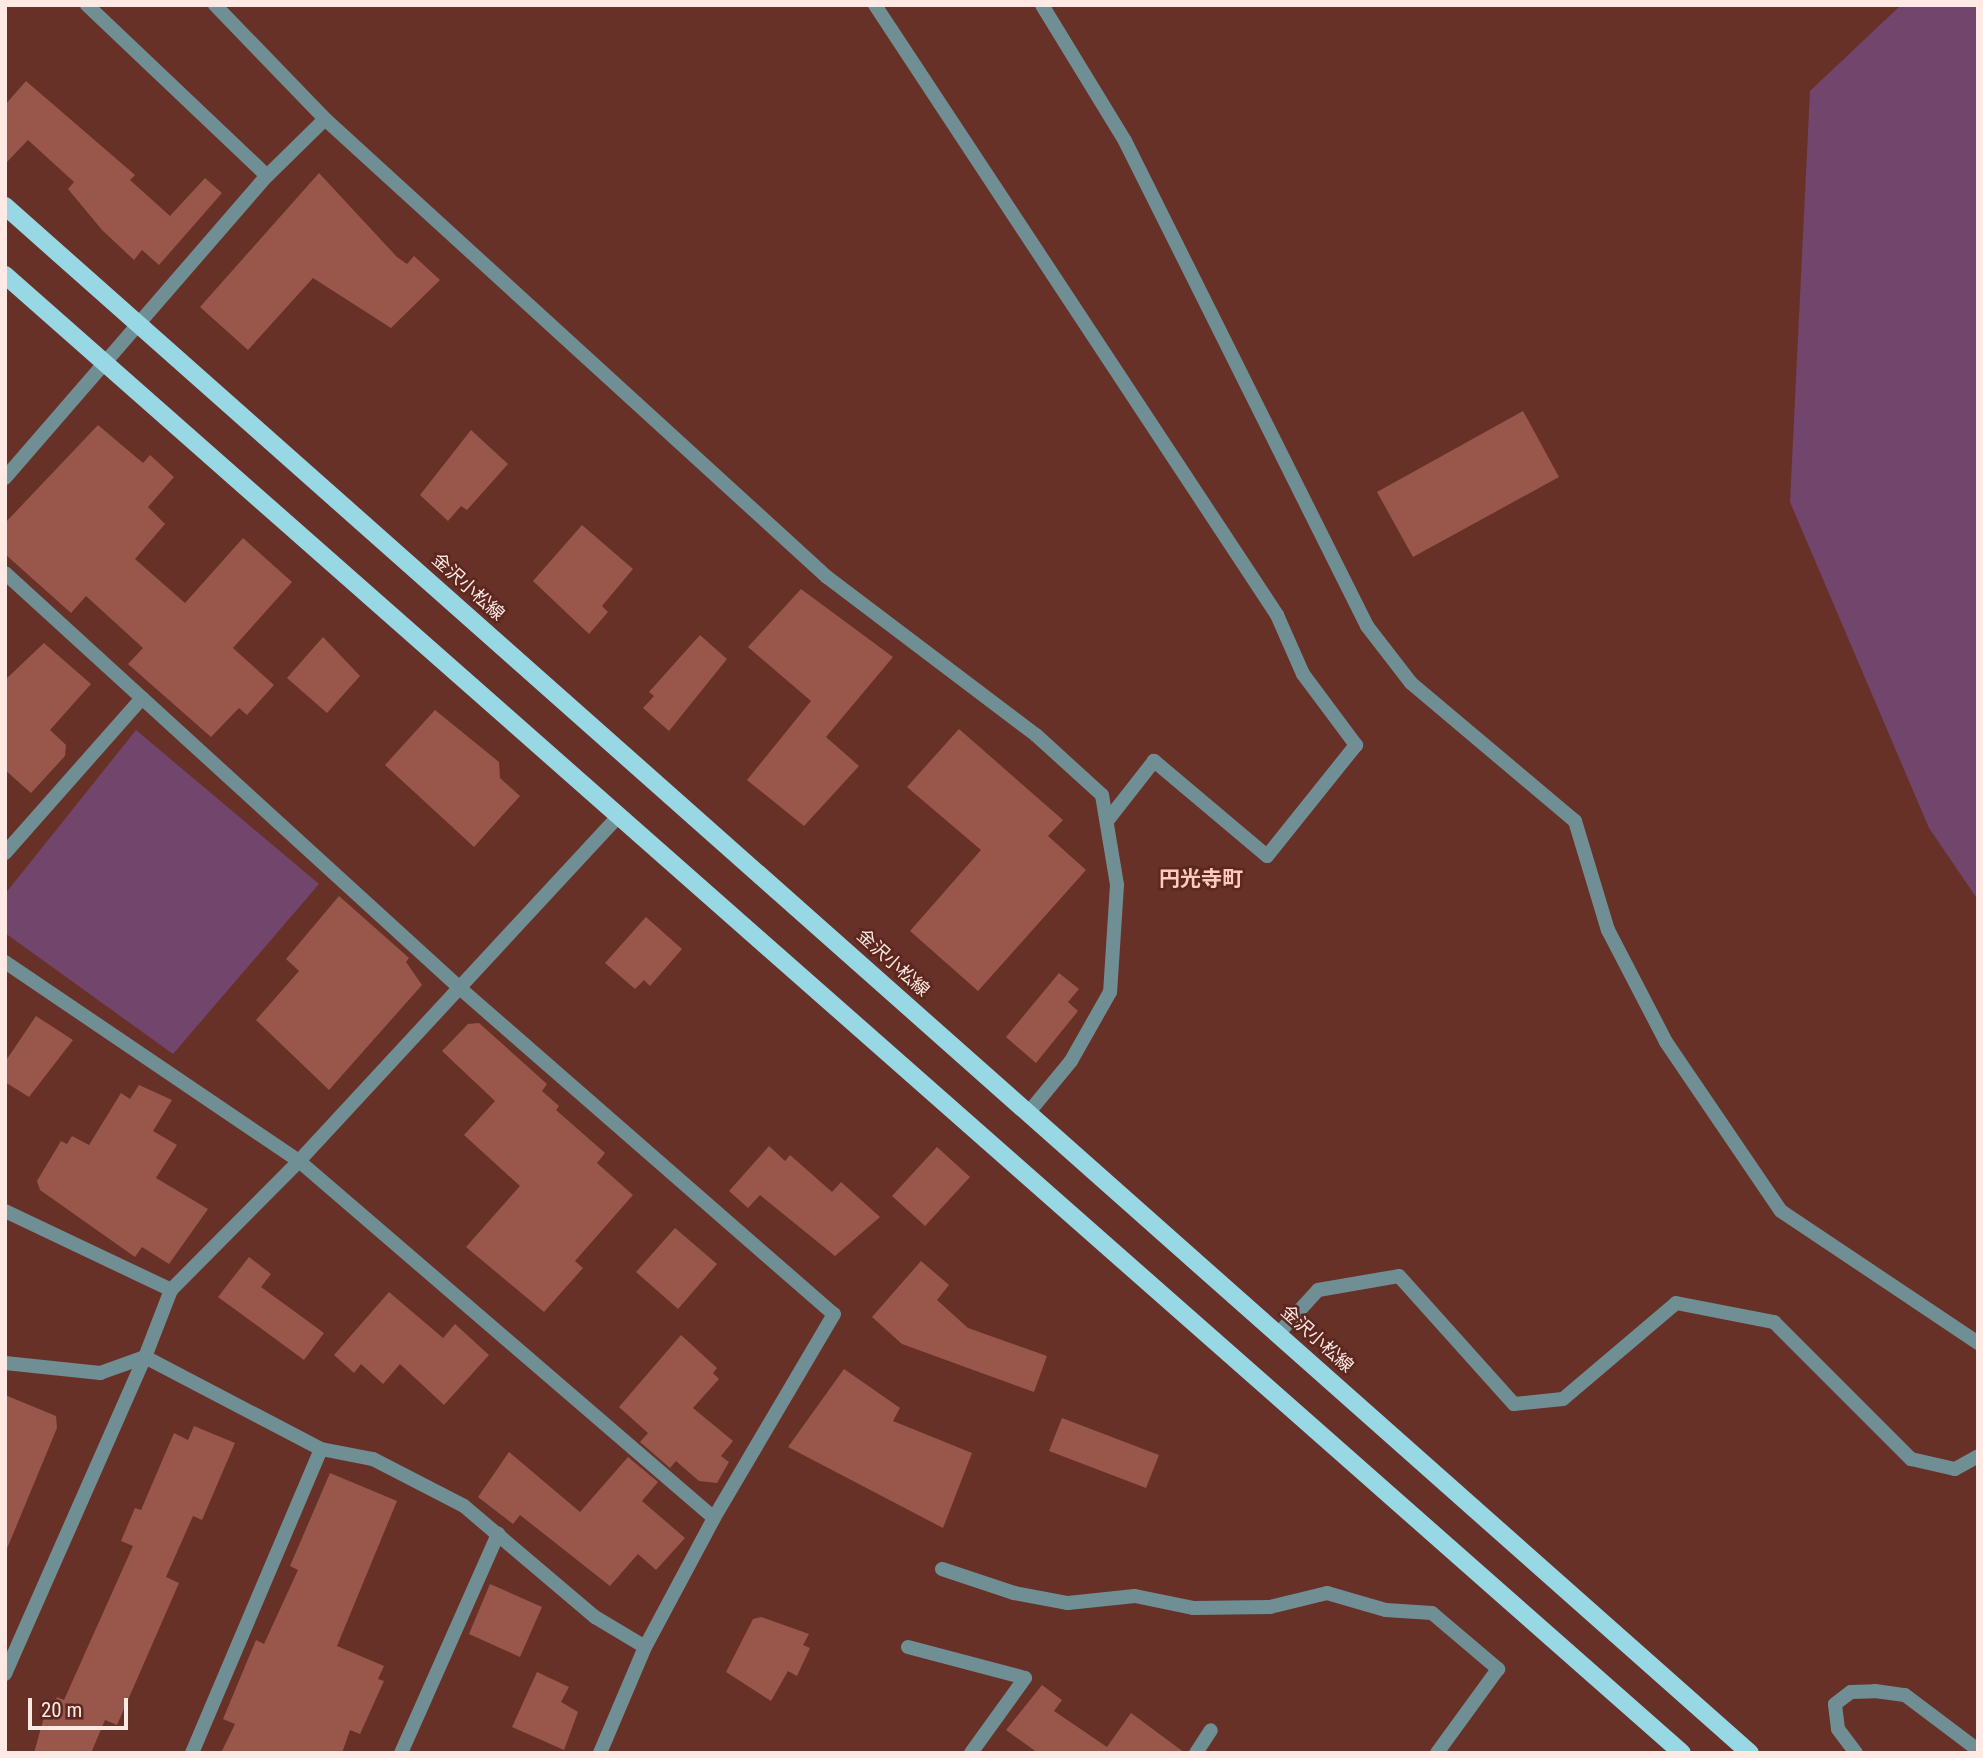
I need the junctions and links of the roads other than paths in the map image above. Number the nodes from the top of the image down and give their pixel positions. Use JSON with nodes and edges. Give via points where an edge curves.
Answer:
{"nodes":[{"id":1,"x":87,"y":5,"type":"edge"},
{"id":2,"x":215,"y":5,"type":"edge"},
{"id":3,"x":875,"y":5,"type":"edge"},
{"id":4,"x":1042,"y":5,"type":"edge"},
{"id":5,"x":325,"y":120,"type":"junction"},
{"id":6,"x":267,"y":176,"type":"junction"},
{"id":7,"x":5,"y":206,"type":"edge"},
{"id":8,"x":5,"y":275,"type":"edge"},
{"id":9,"x":140,"y":324,"type":"junction"},
{"id":10,"x":103,"y":363,"type":"junction"},
{"id":11,"x":5,"y":478,"type":"edge"},
{"id":12,"x":5,"y":573,"type":"edge"},
{"id":13,"x":142,"y":698,"type":"junction"},
{"id":14,"x":619,"y":816,"type":"junction"},
{"id":15,"x":1107,"y":821,"type":"junction"},
{"id":16,"x":5,"y":853,"type":"edge"},
{"id":17,"x":5,"y":962,"type":"edge"},
{"id":18,"x":462,"y":990,"type":"junction"},
{"id":19,"x":1030,"y":1112,"type":"junction"},
{"id":20,"x":299,"y":1161,"type":"junction"},
{"id":21,"x":5,"y":1212,"type":"edge"},
{"id":22,"x":171,"y":1290,"type":"junction"},
{"id":23,"x":1279,"y":1334,"type":"junction"},
{"id":24,"x":1978,"y":1343,"type":"edge"},
{"id":25,"x":145,"y":1357,"type":"junction"},
{"id":26,"x":5,"y":1363,"type":"edge"},
{"id":27,"x":321,"y":1450,"type":"junction"},
{"id":28,"x":1978,"y":1456,"type":"edge"},
{"id":29,"x":713,"y":1518,"type":"junction"},
{"id":30,"x":498,"y":1534,"type":"junction"},
{"id":31,"x":943,"y":1569,"type":"dead end"},
{"id":32,"x":646,"y":1647,"type":"junction"},
{"id":33,"x":908,"y":1647,"type":"dead end"},
{"id":34,"x":5,"y":1674,"type":"edge"},
{"id":35,"x":1211,"y":1730,"type":"dead end"},
{"id":36,"x":1978,"y":1750,"type":"edge"},
{"id":37,"x":192,"y":1753,"type":"edge"},
{"id":38,"x":401,"y":1753,"type":"edge"},
{"id":39,"x":600,"y":1753,"type":"edge"},
{"id":40,"x":971,"y":1753,"type":"edge"},
{"id":41,"x":1196,"y":1753,"type":"edge"},
{"id":42,"x":1437,"y":1753,"type":"edge"},
{"id":43,"x":1682,"y":1753,"type":"edge"},
{"id":44,"x":1750,"y":1753,"type":"edge"},
{"id":45,"x":1856,"y":1753,"type":"edge"}],
"edges":[{"from":1,"to":6,"type":"street"},
{"from":2,"to":5,"type":"street"},
{"from":3,"to":15,"type":"street","via":[[1277,615],[1303,674],[1356,745],[1267,856],[1154,761]]},
{"from":4,"to":24,"type":"street","via":[[1125,141],[1367,626],[1411,683],[1575,821],[1608,930],[1666,1042],[1781,1211]]},
{"from":5,"to":6,"type":"street"},
{"from":5,"to":15,"type":"street","via":[[827,577],[1046,744],[1102,795]]},
{"from":6,"to":9,"type":"street"},
{"from":7,"to":9,"type":"main road","name":"金沢小松線"},
{"from":8,"to":10,"type":"main road"},
{"from":9,"to":10,"type":"street"},
{"from":9,"to":19,"type":"main road","name":"金沢小松線"},
{"from":10,"to":11,"type":"street"},
{"from":10,"to":14,"type":"main road"},
{"from":12,"to":13,"type":"street"},
{"from":13,"to":16,"type":"street"},
{"from":13,"to":18,"type":"street"},
{"from":14,"to":18,"type":"street"},
{"from":14,"to":43,"type":"main road"},
{"from":15,"to":19,"type":"street","via":[[1117,886],[1110,992],[1071,1061]]},
{"from":17,"to":20,"type":"street"},
{"from":18,"to":20,"type":"street"},
{"from":18,"to":29,"type":"street","via":[[834,1314]]},
{"from":19,"to":23,"type":"main road","name":"金沢小松線"},
{"from":20,"to":22,"type":"street"},
{"from":20,"to":29,"type":"street"},
{"from":21,"to":22,"type":"street"},
{"from":22,"to":25,"type":"street"},
{"from":23,"to":28,"type":"street","via":[[1318,1290],[1399,1276],[1514,1404],[1563,1399],[1676,1303],[1774,1322],[1911,1459],[1955,1469]]},
{"from":23,"to":44,"type":"main road","name":"金沢小松線"},
{"from":25,"to":26,"type":"street","via":[[100,1373]]},
{"from":25,"to":27,"type":"street"},
{"from":25,"to":34,"type":"street"},
{"from":27,"to":30,"type":"street","via":[[373,1459],[464,1506]]},
{"from":27,"to":37,"type":"street"},
{"from":29,"to":32,"type":"street"},
{"from":30,"to":32,"type":"street","via":[[595,1617]]},
{"from":30,"to":38,"type":"street"},
{"from":31,"to":42,"type":"street","via":[[1014,1593],[1068,1602],[1135,1596],[1193,1608],[1270,1607],[1327,1593],[1386,1610],[1432,1614],[1498,1668]]},
{"from":32,"to":39,"type":"street"},
{"from":33,"to":40,"type":"street","via":[[1025,1678]]},
{"from":35,"to":41,"type":"street"},
{"from":36,"to":45,"type":"street","via":[[1905,1695],[1875,1691],[1851,1692],[1835,1704],[1838,1730]]}]}
